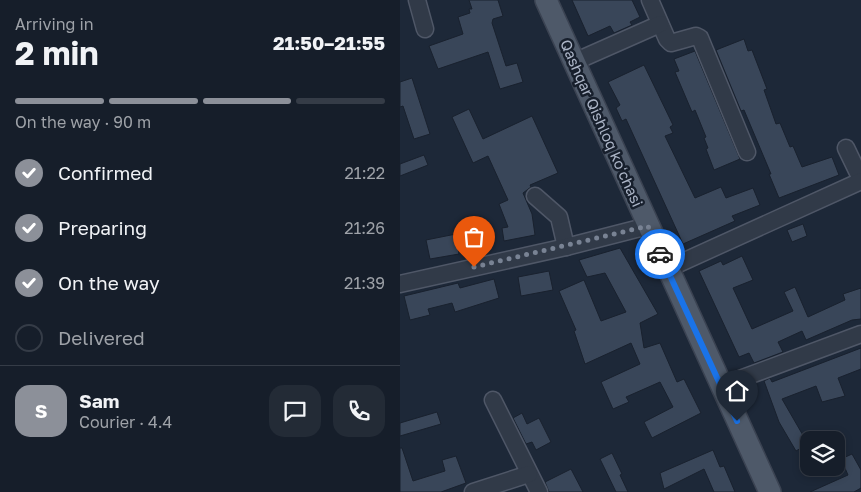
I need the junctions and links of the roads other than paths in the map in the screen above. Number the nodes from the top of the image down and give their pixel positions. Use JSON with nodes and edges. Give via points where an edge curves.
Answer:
{"nodes":[{"id":1,"x":417,"y":0,"type":"edge"},
{"id":2,"x":546,"y":0,"type":"edge"},
{"id":3,"x":650,"y":0,"type":"edge"},
{"id":4,"x":660,"y":24,"type":"junction"},
{"id":5,"x":425,"y":28,"type":"dead end"},
{"id":6,"x":574,"y":62,"type":"junction"},
{"id":7,"x":846,"y":148,"type":"dead end"},
{"id":8,"x":747,"y":152,"type":"dead end"},
{"id":9,"x":861,"y":180,"type":"edge"},
{"id":10,"x":534,"y":196,"type":"dead end"},
{"id":11,"x":648,"y":226,"type":"junction"},
{"id":12,"x":566,"y":247,"type":"junction"},
{"id":13,"x":667,"y":269,"type":"junction"},
{"id":14,"x":400,"y":284,"type":"edge"},
{"id":15,"x":861,"y":334,"type":"edge"},
{"id":16,"x":721,"y":386,"type":"junction"},
{"id":17,"x":492,"y":400,"type":"dead end"},
{"id":18,"x":529,"y":474,"type":"junction"},
{"id":19,"x":473,"y":492,"type":"edge"},
{"id":20,"x":539,"y":492,"type":"edge"},
{"id":21,"x":770,"y":492,"type":"edge"}],
"edges":[{"from":1,"to":5,"type":"street"},
{"from":2,"to":6,"type":"main road","name":"Qashqar Qishloq koʻchasi"},
{"from":3,"to":4,"type":"street"},
{"from":4,"to":6,"type":"street"},
{"from":4,"to":8,"type":"street","via":[[671,43],[696,36],[700,38]]},
{"from":6,"to":11,"type":"main road","name":"Qashqar Qishloq koʻchasi"},
{"from":7,"to":9,"type":"street"},
{"from":9,"to":13,"type":"street"},
{"from":10,"to":12,"type":"street","via":[[559,217]]},
{"from":11,"to":12,"type":"street"},
{"from":11,"to":13,"type":"main road","name":"Qashqar Qishloq koʻchasi"},
{"from":12,"to":14,"type":"street"},
{"from":13,"to":16,"type":"main road","name":"Qashqar Qishloq koʻchasi"},
{"from":15,"to":16,"type":"street"},
{"from":16,"to":21,"type":"main road","name":"Qashqar Qishloq koʻchasi"},
{"from":17,"to":18,"type":"street"},
{"from":18,"to":19,"type":"street"},
{"from":18,"to":20,"type":"street"}]}
